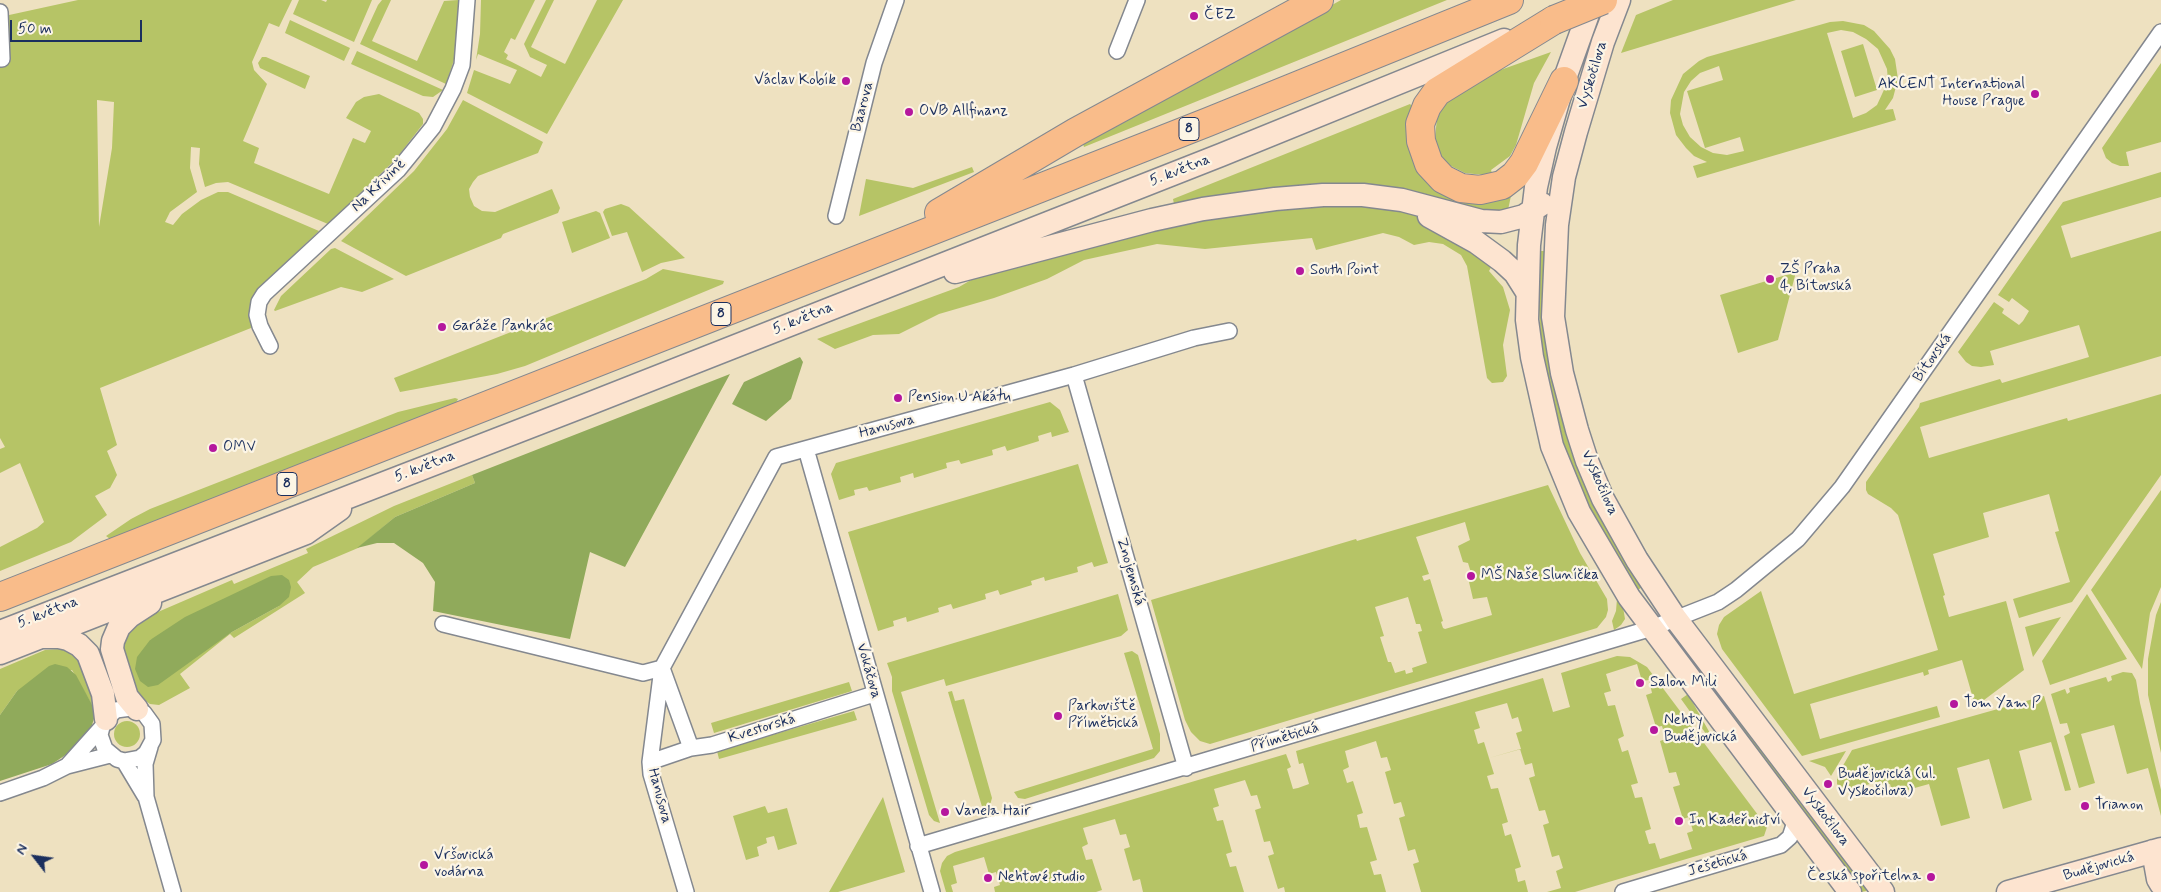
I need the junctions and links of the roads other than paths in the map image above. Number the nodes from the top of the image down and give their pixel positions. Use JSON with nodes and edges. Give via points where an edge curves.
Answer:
{"nodes":[{"id":1,"x":466,"y":0,"type":"edge"},
{"id":2,"x":896,"y":0,"type":"edge"},
{"id":3,"x":1137,"y":0,"type":"edge"},
{"id":4,"x":1319,"y":0,"type":"edge"},
{"id":5,"x":1509,"y":0,"type":"edge"},
{"id":6,"x":1593,"y":0,"type":"edge"},
{"id":7,"x":1603,"y":0,"type":"edge"},
{"id":8,"x":1619,"y":0,"type":"edge"},
{"id":9,"x":0,"y":12,"type":"edge"},
{"id":10,"x":2161,"y":32,"type":"edge"},
{"id":11,"x":1525,"y":34,"type":"junction"},
{"id":12,"x":1117,"y":51,"type":"dead end"},
{"id":13,"x":0,"y":59,"type":"edge"},
{"id":14,"x":1564,"y":81,"type":"junction"},
{"id":15,"x":1564,"y":178,"type":"junction"},
{"id":16,"x":1379,"y":197,"type":"junction"},
{"id":17,"x":1532,"y":211,"type":"junction"},
{"id":18,"x":836,"y":216,"type":"dead end"},
{"id":19,"x":868,"y":256,"type":"junction"},
{"id":20,"x":1527,"y":292,"type":"junction"},
{"id":21,"x":851,"y":300,"type":"junction"},
{"id":22,"x":1229,"y":331,"type":"dead end"},
{"id":23,"x":270,"y":346,"type":"dead end"},
{"id":24,"x":1074,"y":375,"type":"junction"},
{"id":25,"x":806,"y":449,"type":"junction"},
{"id":26,"x":367,"y":489,"type":"junction"},
{"id":27,"x":181,"y":582,"type":"junction"},
{"id":28,"x":0,"y":597,"type":"edge"},
{"id":29,"x":1676,"y":619,"type":"junction"},
{"id":30,"x":443,"y":624,"type":"dead end"},
{"id":31,"x":1652,"y":628,"type":"junction"},
{"id":32,"x":0,"y":632,"type":"edge"},
{"id":33,"x":34,"y":639,"type":"junction"},
{"id":34,"x":0,"y":653,"type":"edge"},
{"id":35,"x":662,"y":668,"type":"junction"},
{"id":36,"x":874,"y":694,"type":"junction"},
{"id":37,"x":137,"y":710,"type":"junction"},
{"id":38,"x":104,"y":723,"type":"junction"},
{"id":39,"x":151,"y":746,"type":"junction"},
{"id":40,"x":692,"y":748,"type":"junction"},
{"id":41,"x":110,"y":755,"type":"junction"},
{"id":42,"x":124,"y":761,"type":"junction"},
{"id":43,"x":650,"y":762,"type":"junction"},
{"id":44,"x":67,"y":766,"type":"junction"},
{"id":45,"x":1186,"y":768,"type":"junction"},
{"id":46,"x":2,"y":791,"type":"edge"},
{"id":47,"x":146,"y":797,"type":"junction"},
{"id":48,"x":1797,"y":823,"type":"junction"},
{"id":49,"x":918,"y":846,"type":"junction"},
{"id":50,"x":2157,"y":850,"type":"edge"},
{"id":51,"x":2161,"y":884,"type":"edge"},
{"id":52,"x":173,"y":892,"type":"edge"},
{"id":53,"x":686,"y":892,"type":"edge"},
{"id":54,"x":932,"y":892,"type":"edge"},
{"id":55,"x":1623,"y":892,"type":"edge"},
{"id":56,"x":1830,"y":892,"type":"edge"},
{"id":57,"x":1850,"y":892,"type":"edge"},
{"id":58,"x":1882,"y":892,"type":"edge"},
{"id":59,"x":2008,"y":892,"type":"edge"}],
"edges":[{"from":1,"to":23,"type":"street","name":"Na Křivině","via":[[462,65],[433,127],[398,170],[264,294],[257,315]]},
{"from":2,"to":18,"type":"street","name":"Baarova","via":[[874,63]]},
{"from":3,"to":12,"type":"street"},
{"from":4,"to":19,"type":"highway","via":[[1076,132]]},
{"from":5,"to":19,"type":"highway","number":"8"},
{"from":6,"to":14,"type":"main road","name":"Vyskočilova"},
{"from":7,"to":11,"type":"highway","name":"5. května","number":"8","bridge":true},
{"from":8,"to":15,"type":"main road","name":"Vyskočilova","via":[[1603,42]]},
{"from":9,"to":13,"type":"street"},
{"from":10,"to":29,"type":"street","name":"Bítovská","via":[[1842,487],[1798,539],[1745,584],[1718,602]]},
{"from":11,"to":14,"type":"highway","via":[[1445,86],[1432,98],[1423,114],[1420,133],[1425,156],[1433,169],[1449,182],[1474,190],[1494,188],[1509,180],[1524,163]]},
{"from":11,"to":21,"type":"main road","name":"5. května","number":"8"},
{"from":14,"to":17,"type":"main road","name":"Vyskočilova","via":[[1545,147]]},
{"from":15,"to":17,"type":"main road","via":[[1547,200]]},
{"from":15,"to":29,"type":"main road","name":"Vyskočilova","via":[[1555,247],[1553,317],[1569,402],[1587,461],[1603,499],[1637,560]]},
{"from":16,"to":17,"type":"main road","via":[[1491,222],[1513,220]]},
{"from":16,"to":20,"type":"main road","via":[[1417,210],[1476,242],[1509,267]]},
{"from":16,"to":21,"type":"main road","via":[[1322,195],[1203,209],[1106,231]]},
{"from":17,"to":20,"type":"main road","name":"Vyskočilova"},
{"from":19,"to":28,"type":"highway","number":"8"},
{"from":20,"to":31,"type":"main road","name":"Vyskočilova","via":[[1532,357],[1546,423],[1563,476],[1611,569]]},
{"from":21,"to":26,"type":"main road","name":"5. května","number":"8"},
{"from":22,"to":24,"type":"street","name":"Hanusova","via":[[1194,338]]},
{"from":24,"to":25,"type":"street","name":"Hanusova"},
{"from":24,"to":45,"type":"street","name":"Znojemská"},
{"from":25,"to":35,"type":"street","name":"Hanusova","via":[[776,457]]},
{"from":25,"to":36,"type":"street","name":"Vokáčova"},
{"from":26,"to":27,"type":"main road","via":[[306,533]]},
{"from":26,"to":32,"type":"main road","name":"5. května","number":"8"},
{"from":27,"to":33,"type":"main road"},
{"from":27,"to":37,"type":"main road","via":[[124,621],[113,641],[116,665],[127,697]]},
{"from":29,"to":31,"type":"street","name":"Bítovská"},
{"from":29,"to":58,"type":"main road","name":"Vyskočilova"},
{"from":30,"to":35,"type":"street","via":[[643,673]]},
{"from":31,"to":45,"type":"street","name":"Přímětická"},
{"from":31,"to":48,"type":"main road","name":"Vyskočilova"},
{"from":33,"to":34,"type":"main road"},
{"from":33,"to":38,"type":"main road","via":[[59,637],[84,649],[91,659],[103,694]]},
{"from":35,"to":40,"type":"street"},
{"from":35,"to":43,"type":"street","name":"Hanusova"},
{"from":36,"to":40,"type":"street","name":"Kvestorská","via":[[712,745]]},
{"from":36,"to":49,"type":"street","name":"Vokáčova"},
{"from":37,"to":38,"type":"street","via":[[116,710]]},
{"from":37,"to":39,"type":"street","via":[[144,713],[152,724]]},
{"from":38,"to":41,"type":"street","via":[[102,742]]},
{"from":38,"to":44,"type":"street"},
{"from":39,"to":42,"type":"street","via":[[140,758]]},
{"from":39,"to":47,"type":"street","via":[[145,764]]},
{"from":40,"to":43,"type":"street","name":"Kvestorská"},
{"from":41,"to":42,"type":"street"},
{"from":41,"to":44,"type":"street"},
{"from":42,"to":47,"type":"street"},
{"from":43,"to":53,"type":"street","name":"Hanusova"},
{"from":44,"to":46,"type":"street","via":[[44,778]]},
{"from":45,"to":49,"type":"street","name":"Přímětická"},
{"from":47,"to":52,"type":"street"},
{"from":48,"to":55,"type":"street","name":"Ješetická","via":[[1790,837],[1781,845]]},
{"from":48,"to":56,"type":"main road","via":[[1807,861]]},
{"from":48,"to":57,"type":"main road","name":"Vyskočilova"},
{"from":49,"to":54,"type":"street","name":"Vokáčova"},
{"from":50,"to":51,"type":"main road"},
{"from":50,"to":59,"type":"main road","name":"Budějovická"}]}
